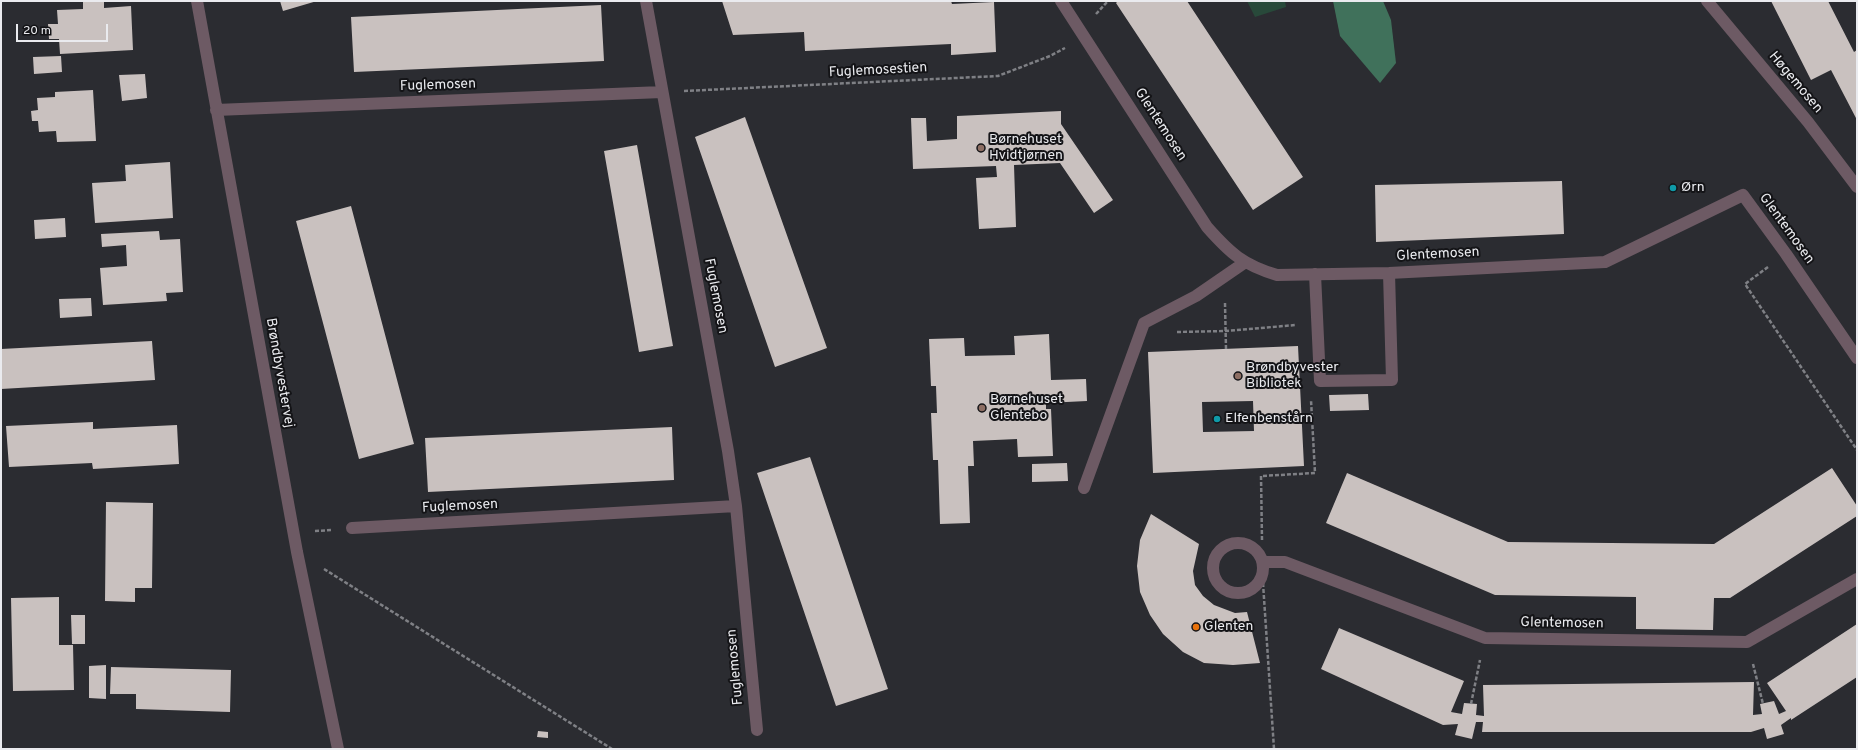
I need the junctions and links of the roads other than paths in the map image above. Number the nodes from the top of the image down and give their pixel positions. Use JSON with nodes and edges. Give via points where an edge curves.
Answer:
{"nodes":[{"id":1,"x":197,"y":1,"type":"edge"},
{"id":2,"x":646,"y":1,"type":"edge"},
{"id":3,"x":1061,"y":1,"type":"edge"},
{"id":4,"x":1707,"y":1,"type":"edge"},
{"id":5,"x":662,"y":92,"type":"junction"},
{"id":6,"x":216,"y":110,"type":"junction"},
{"id":7,"x":1857,"y":187,"type":"edge"},
{"id":8,"x":1244,"y":263,"type":"junction"},
{"id":9,"x":1389,"y":272,"type":"junction"},
{"id":10,"x":1315,"y":274,"type":"junction"},
{"id":11,"x":1857,"y":358,"type":"edge"},
{"id":12,"x":1084,"y":488,"type":"dead end"},
{"id":13,"x":736,"y":506,"type":"junction"},
{"id":14,"x":352,"y":528,"type":"road end"},
{"id":15,"x":1263,"y":562,"type":"junction"},
{"id":16,"x":1857,"y":579,"type":"edge"},
{"id":17,"x":757,"y":730,"type":"dead end"},
{"id":18,"x":338,"y":749,"type":"edge"}],
"edges":[{"from":1,"to":6,"type":"street","name":"Brøndbyvestervej"},
{"from":2,"to":5,"type":"street","name":"Fuglemosen"},
{"from":3,"to":8,"type":"street","name":"Glentemosen","via":[[1208,227]]},
{"from":4,"to":7,"type":"street","name":"Høgemosen","via":[[1808,122]]},
{"from":5,"to":6,"type":"street","name":"Fuglemosen"},
{"from":5,"to":13,"type":"street","name":"Fuglemosen","via":[[723,420]]},
{"from":6,"to":18,"type":"street","name":"Brøndbyvestervej","via":[[293,532]]},
{"from":8,"to":10,"type":"street","name":"Glentemosen","via":[[1277,275]]},
{"from":8,"to":12,"type":"street","via":[[1196,296],[1144,323]]},
{"from":9,"to":10,"type":"street","name":"Glentemosen"},
{"from":9,"to":10,"type":"street","via":[[1392,380],[1320,381]]},
{"from":9,"to":11,"type":"street","name":"Glentemosen","via":[[1605,262],[1743,195]]},
{"from":13,"to":14,"type":"street","name":"Fuglemosen"},
{"from":13,"to":17,"type":"street","name":"Fuglemosen"},
{"from":15,"to":15,"type":"street","via":[[1257,551],[1245,542],[1231,543],[1218,550],[1212,563],[1213,577],[1221,588],[1233,593],[1245,592],[1256,586],[1263,575]]},
{"from":15,"to":16,"type":"street","name":"Glentemosen","via":[[1285,562],[1484,638],[1747,642]]}]}
